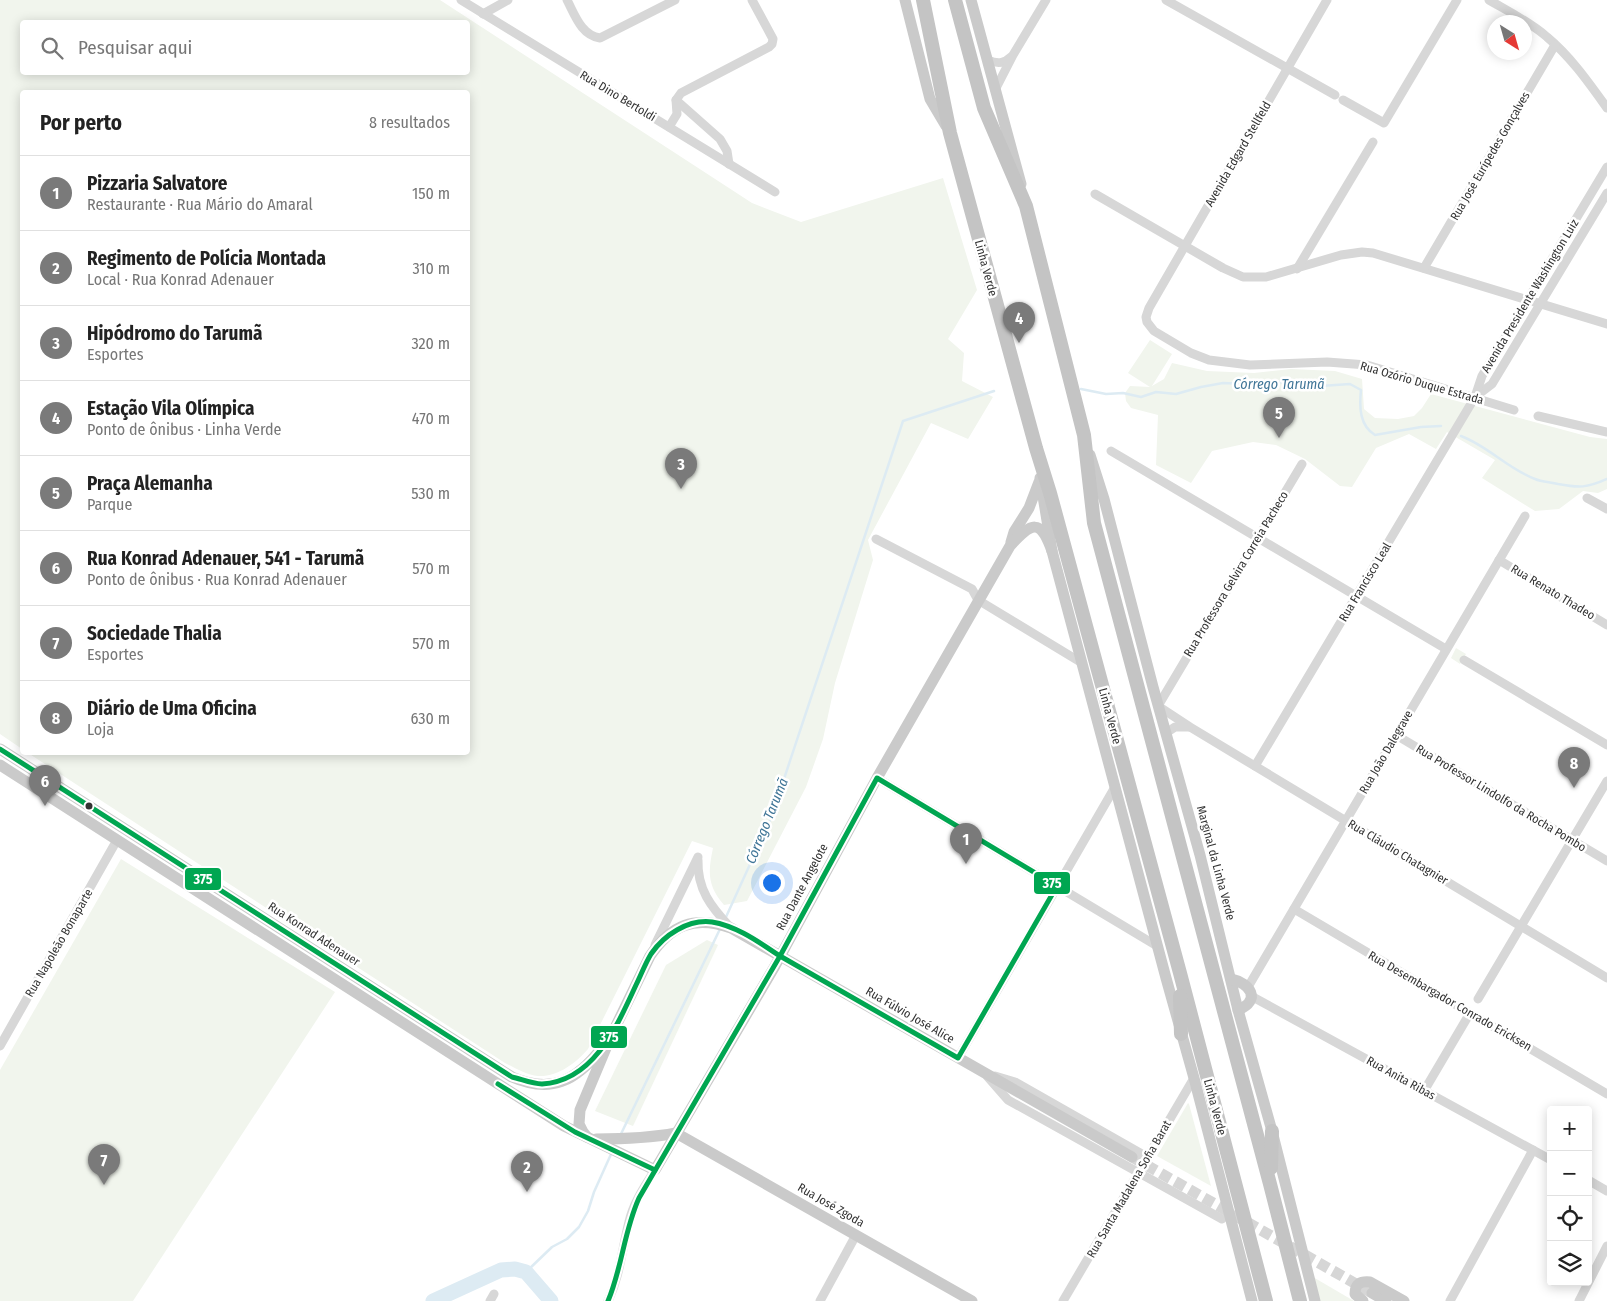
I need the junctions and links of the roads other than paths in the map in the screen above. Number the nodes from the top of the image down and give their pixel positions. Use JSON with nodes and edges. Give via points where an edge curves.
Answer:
{"nodes":[{"id":1,"x":461,"y":0,"type":"edge"},
{"id":2,"x":508,"y":0,"type":"edge"},
{"id":3,"x":568,"y":0,"type":"edge"},
{"id":4,"x":675,"y":0,"type":"edge"},
{"id":5,"x":752,"y":0,"type":"edge"},
{"id":6,"x":905,"y":0,"type":"edge"},
{"id":7,"x":922,"y":0,"type":"edge"},
{"id":8,"x":955,"y":0,"type":"edge"},
{"id":9,"x":971,"y":0,"type":"edge"},
{"id":10,"x":1046,"y":0,"type":"edge"},
{"id":11,"x":1166,"y":0,"type":"edge"},
{"id":12,"x":1327,"y":0,"type":"edge"},
{"id":13,"x":1457,"y":0,"type":"edge"},
{"id":14,"x":1489,"y":0,"type":"edge"},
{"id":15,"x":483,"y":14,"type":"junction"},
{"id":16,"x":1555,"y":45,"type":"junction"},
{"id":17,"x":986,"y":55,"type":"junction"},
{"id":18,"x":1013,"y":55,"type":"junction"},
{"id":19,"x":1287,"y":68,"type":"junction"},
{"id":20,"x":995,"y":90,"type":"junction"},
{"id":21,"x":1335,"y":95,"type":"dead end"},
{"id":22,"x":676,"y":100,"type":"junction"},
{"id":23,"x":1343,"y":100,"type":"dead end"},
{"id":24,"x":1607,"y":108,"type":"edge"},
{"id":25,"x":669,"y":127,"type":"junction"},
{"id":26,"x":950,"y":133,"type":"junction"},
{"id":27,"x":1372,"y":142,"type":"dead end"},
{"id":28,"x":729,"y":164,"type":"junction"},
{"id":29,"x":1607,"y":167,"type":"edge"},
{"id":30,"x":775,"y":192,"type":"dead end"},
{"id":31,"x":1607,"y":193,"type":"edge"},
{"id":32,"x":1095,"y":194,"type":"dead end"},
{"id":33,"x":1026,"y":206,"type":"junction"},
{"id":34,"x":1184,"y":246,"type":"junction"},
{"id":35,"x":1297,"y":268,"type":"junction"},
{"id":36,"x":1424,"y":268,"type":"junction"},
{"id":37,"x":1527,"y":300,"type":"junction"},
{"id":38,"x":1540,"y":304,"type":"junction"},
{"id":39,"x":1149,"y":308,"type":"joint"},
{"id":40,"x":1607,"y":324,"type":"edge"},
{"id":41,"x":1475,"y":397,"type":"junction"},
{"id":42,"x":1514,"y":410,"type":"dead end"},
{"id":43,"x":1538,"y":416,"type":"dead end"},
{"id":44,"x":1607,"y":432,"type":"edge"},
{"id":45,"x":1084,"y":435,"type":"junction"},
{"id":46,"x":1036,"y":448,"type":"junction"},
{"id":47,"x":1111,"y":451,"type":"dead end"},
{"id":48,"x":1302,"y":464,"type":"dead end"},
{"id":49,"x":1040,"y":478,"type":"junction"},
{"id":50,"x":1587,"y":498,"type":"dead end"},
{"id":51,"x":1607,"y":509,"type":"edge"},
{"id":52,"x":1525,"y":516,"type":"dead end"},
{"id":53,"x":876,"y":538,"type":"dead end"},
{"id":54,"x":1258,"y":538,"type":"junction"},
{"id":55,"x":1010,"y":546,"type":"junction"},
{"id":56,"x":1052,"y":551,"type":"junction"},
{"id":57,"x":1499,"y":560,"type":"junction"},
{"id":58,"x":1356,"y":596,"type":"junction"},
{"id":59,"x":978,"y":600,"type":"junction"},
{"id":60,"x":1607,"y":625,"type":"edge"},
{"id":61,"x":1446,"y":650,"type":"junction"},
{"id":62,"x":1464,"y":660,"type":"dead end"},
{"id":63,"x":1082,"y":663,"type":"junction"},
{"id":64,"x":1171,"y":684,"type":"junction"},
{"id":65,"x":1153,"y":687,"type":"junction"},
{"id":66,"x":1158,"y":706,"type":"junction"},
{"id":67,"x":1190,"y":727,"type":"junction"},
{"id":68,"x":1166,"y":733,"type":"junction"},
{"id":69,"x":1396,"y":736,"type":"junction"},
{"id":70,"x":1607,"y":745,"type":"edge"},
{"id":71,"x":0,"y":749,"type":"edge"},
{"id":72,"x":0,"y":765,"type":"edge"},
{"id":73,"x":1255,"y":766,"type":"junction"},
{"id":74,"x":877,"y":778,"type":"junction"},
{"id":75,"x":1607,"y":781,"type":"edge"},
{"id":76,"x":1115,"y":787,"type":"junction"},
{"id":77,"x":1346,"y":821,"type":"junction"},
{"id":78,"x":117,"y":840,"type":"junction"},
{"id":79,"x":1572,"y":840,"type":"junction"},
{"id":80,"x":1607,"y":861,"type":"edge"},
{"id":81,"x":1057,"y":886,"type":"junction"},
{"id":82,"x":1294,"y":909,"type":"junction"},
{"id":83,"x":718,"y":920,"type":"junction"},
{"id":84,"x":1521,"y":926,"type":"junction"},
{"id":85,"x":1157,"y":946,"type":"junction"},
{"id":86,"x":650,"y":956,"type":"junction"},
{"id":87,"x":780,"y":956,"type":"junction"},
{"id":88,"x":1180,"y":973,"type":"junction"},
{"id":89,"x":1607,"y":978,"type":"edge"},
{"id":90,"x":1230,"y":979,"type":"junction"},
{"id":91,"x":1250,"y":991,"type":"junction"},
{"id":92,"x":1478,"y":999,"type":"dead end"},
{"id":93,"x":1238,"y":1010,"type":"junction"},
{"id":94,"x":1470,"y":1013,"type":"junction"},
{"id":95,"x":1181,"y":1034,"type":"junction"},
{"id":96,"x":611,"y":1036,"type":"junction"},
{"id":97,"x":0,"y":1046,"type":"edge"},
{"id":98,"x":958,"y":1058,"type":"junction"},
{"id":99,"x":985,"y":1074,"type":"junction"},
{"id":100,"x":1194,"y":1078,"type":"junction"},
{"id":101,"x":1424,"y":1091,"type":"junction"},
{"id":102,"x":1607,"y":1094,"type":"edge"},
{"id":103,"x":1272,"y":1131,"type":"junction"},
{"id":104,"x":676,"y":1133,"type":"junction"},
{"id":105,"x":589,"y":1138,"type":"junction"},
{"id":106,"x":607,"y":1142,"type":"junction"},
{"id":107,"x":1533,"y":1150,"type":"junction"},
{"id":108,"x":1132,"y":1157,"type":"tunnel mouth"},
{"id":109,"x":1148,"y":1158,"type":"junction"},
{"id":110,"x":1547,"y":1158,"type":"edge"},
{"id":111,"x":654,"y":1170,"type":"junction"},
{"id":112,"x":1138,"y":1172,"type":"junction"},
{"id":113,"x":1592,"y":1182,"type":"edge"},
{"id":114,"x":1270,"y":1184,"type":"junction"},
{"id":115,"x":1606,"y":1187,"type":"edge"},
{"id":116,"x":1222,"y":1219,"type":"dead end"},
{"id":117,"x":856,"y":1235,"type":"junction"},
{"id":118,"x":1607,"y":1246,"type":"edge"},
{"id":119,"x":1372,"y":1294,"type":"tunnel mouth"},
{"id":120,"x":608,"y":1301,"type":"edge"},
{"id":121,"x":820,"y":1301,"type":"edge"},
{"id":122,"x":972,"y":1301,"type":"edge"},
{"id":123,"x":1063,"y":1301,"type":"edge"},
{"id":124,"x":1252,"y":1301,"type":"edge"},
{"id":125,"x":1266,"y":1301,"type":"edge"},
{"id":126,"x":1300,"y":1301,"type":"edge"},
{"id":127,"x":1315,"y":1301,"type":"edge"},
{"id":128,"x":1363,"y":1301,"type":"edge"},
{"id":129,"x":1386,"y":1301,"type":"edge"},
{"id":130,"x":1404,"y":1301,"type":"edge"},
{"id":131,"x":1450,"y":1301,"type":"edge"},
{"id":132,"x":1579,"y":1301,"type":"edge"}],
"edges":[{"from":1,"to":15,"type":"street","name":"Rua Dino Bertoldi"},
{"from":2,"to":15,"type":"street"},
{"from":3,"to":4,"type":"street","via":[[587,34],[600,38]]},
{"from":5,"to":22,"type":"street","via":[[773,39],[772,44],[692,87]]},
{"from":6,"to":26,"type":"main road","name":"Linha Verde","via":[[930,98]]},
{"from":7,"to":26,"type":"highway","name":"Linha Verde"},
{"from":8,"to":33,"type":"highway","via":[[984,108]]},
{"from":9,"to":17,"type":"main road"},
{"from":10,"to":18,"type":"street"},
{"from":11,"to":19,"type":"street"},
{"from":12,"to":19,"type":"street","name":"Avenida Edgard Stellfeld"},
{"from":13,"to":23,"type":"street","via":[[1384,123]]},
{"from":14,"to":16,"type":"street","via":[[1525,21]]},
{"from":15,"to":25,"type":"street","name":"Rua Dino Bertoldi"},
{"from":16,"to":24,"type":"street","via":[[1582,73]]},
{"from":16,"to":36,"type":"street","name":"Rua José Eurípedes Gonçalves"},
{"from":17,"to":18,"type":"street","via":[[988,60],[1002,63]]},
{"from":17,"to":20,"type":"main road"},
{"from":18,"to":20,"type":"street"},
{"from":19,"to":21,"type":"street"},
{"from":19,"to":34,"type":"street","name":"Avenida Edgard Stellfeld"},
{"from":20,"to":33,"type":"main road"},
{"from":22,"to":25,"type":"street","via":[[677,114]]},
{"from":22,"to":28,"type":"street","via":[[720,139],[727,151]]},
{"from":25,"to":28,"type":"street","name":"Rua Dino Bertoldi"},
{"from":26,"to":46,"type":"highway","name":"Linha Verde"},
{"from":27,"to":35,"type":"street"},
{"from":28,"to":30,"type":"street","name":"Rua Dino Bertoldi"},
{"from":29,"to":37,"type":"street","name":"Avenida Presidente Washington Luiz"},
{"from":31,"to":38,"type":"street","name":"Avenida Presidente Washington Luiz"},
{"from":32,"to":34,"type":"street"},
{"from":33,"to":45,"type":"highway"},
{"from":34,"to":35,"type":"street","via":[[1243,277],[1266,277]]},
{"from":34,"to":39,"type":"street","name":"Avenida Edgard Stellfeld"},
{"from":35,"to":36,"type":"street","via":[[1330,257],[1362,252],[1384,255]]},
{"from":36,"to":37,"type":"street"},
{"from":37,"to":38,"type":"street"},
{"from":37,"to":41,"type":"street","name":"Avenida Presidente Washington Luiz","via":[[1482,376]]},
{"from":38,"to":40,"type":"street"},
{"from":38,"to":41,"type":"street","name":"Avenida Presidente Washington Luiz","via":[[1492,384]]},
{"from":39,"to":41,"type":"street","name":"Rua Ozório Duque Estrada","via":[[1146,322],[1154,331],[1209,360],[1255,365],[1359,364]]},
{"from":41,"to":42,"type":"street","name":"Rua Ozório Duque Estrada"},
{"from":41,"to":58,"type":"street","name":"Rua Francisco Leal"},
{"from":43,"to":44,"type":"street"},
{"from":45,"to":65,"type":"main road","name":"Marginal da Linha Verde","via":[[1104,498]]},
{"from":45,"to":114,"type":"highway","via":[[1094,523]]},
{"from":46,"to":49,"type":"main road"},
{"from":46,"to":88,"type":"highway","name":"Linha Verde"},
{"from":47,"to":54,"type":"street"},
{"from":48,"to":54,"type":"street","name":"Rua Professora Gelvira Correia Pacheco"},
{"from":49,"to":55,"type":"main road","name":"Rua Dante Angelote"},
{"from":49,"to":56,"type":"main road"},
{"from":50,"to":51,"type":"street"},
{"from":52,"to":57,"type":"street","name":"Rua João Dalegrave"},
{"from":53,"to":59,"type":"street","via":[[972,589]]},
{"from":54,"to":58,"type":"street"},
{"from":54,"to":64,"type":"street","name":"Rua Professora Gelvira Correia Pacheco"},
{"from":55,"to":56,"type":"main road","name":"Rua Dante Angelote","via":[[1028,529],[1036,528],[1042,529]]},
{"from":55,"to":59,"type":"main road","name":"Rua Dante Angelote"},
{"from":56,"to":63,"type":"main road"},
{"from":57,"to":60,"type":"street","name":"Rua Renato Thadeo"},
{"from":57,"to":61,"type":"street","name":"Rua João Dalegrave"},
{"from":58,"to":61,"type":"street"},
{"from":58,"to":73,"type":"street","name":"Rua Francisco Leal"},
{"from":59,"to":63,"type":"street"},
{"from":59,"to":74,"type":"main road","name":"Rua Dante Angelote"},
{"from":61,"to":69,"type":"street","name":"Rua João Dalegrave"},
{"from":62,"to":70,"type":"street"},
{"from":63,"to":76,"type":"main road"},
{"from":64,"to":65,"type":"street"},
{"from":64,"to":66,"type":"street","name":"Rua Professora Gelvira Correia Pacheco"},
{"from":65,"to":66,"type":"main road","name":"Marginal da Linha Verde"},
{"from":66,"to":67,"type":"street","name":"Rua Cláudio Chatagnier"},
{"from":66,"to":68,"type":"main road","name":"Marginal da Linha Verde"},
{"from":67,"to":68,"type":"street","via":[[1175,727]]},
{"from":67,"to":73,"type":"street","name":"Rua Cláudio Chatagnier"},
{"from":68,"to":90,"type":"main road","name":"Marginal da Linha Verde"},
{"from":69,"to":77,"type":"street","name":"Rua João Dalegrave"},
{"from":69,"to":79,"type":"street","name":"Rua Professor Lindolfo da Rocha Pombo"},
{"from":71,"to":96,"type":"main road","name":"Rua Konrad Adenauer","via":[[512,1077],[538,1085],[572,1078]]},
{"from":72,"to":78,"type":"main road"},
{"from":73,"to":77,"type":"street","name":"Rua Cláudio Chatagnier"},
{"from":74,"to":81,"type":"street"},
{"from":74,"to":87,"type":"main road","name":"Rua Dante Angelote"},
{"from":75,"to":79,"type":"street"},
{"from":76,"to":81,"type":"street"},
{"from":76,"to":85,"type":"main road"},
{"from":77,"to":82,"type":"street","name":"Rua João Dalegrave"},
{"from":77,"to":84,"type":"street","name":"Rua Cláudio Chatagnier"},
{"from":78,"to":97,"type":"street","name":"Rua Napoleão Bonaparte"},
{"from":78,"to":105,"type":"main road","via":[[556,1121]]},
{"from":79,"to":80,"type":"street","name":"Rua Professor Lindolfo da Rocha Pombo"},
{"from":79,"to":84,"type":"street"},
{"from":81,"to":85,"type":"street"},
{"from":81,"to":98,"type":"street"},
{"from":82,"to":91,"type":"street","name":"Rua João Dalegrave"},
{"from":82,"to":94,"type":"street","name":"Rua Desembargador Conrado Ericksen"},
{"from":83,"to":86,"type":"main road","via":[[680,927],[665,938]]},
{"from":83,"to":86,"type":"street","via":[[702,890],[698,857]]},
{"from":83,"to":87,"type":"main road","name":"Rua Fúlvio José Alice"},
{"from":84,"to":89,"type":"street","name":"Rua Cláudio Chatagnier"},
{"from":84,"to":92,"type":"street"},
{"from":85,"to":95,"type":"main road"},
{"from":86,"to":96,"type":"main road"},
{"from":87,"to":98,"type":"main road","name":"Rua Fúlvio José Alice"},
{"from":87,"to":104,"type":"main road","name":"Rua Dante Angelote"},
{"from":88,"to":95,"type":"highway"},
{"from":88,"to":125,"type":"highway","name":"Linha Verde"},
{"from":90,"to":91,"type":"main road","via":[[1244,983]]},
{"from":90,"to":93,"type":"main road","name":"Marginal da Linha Verde"},
{"from":91,"to":93,"type":"main road","via":[[1246,1005]]},
{"from":91,"to":101,"type":"street","name":"Rua Anita Ribas"},
{"from":93,"to":103,"type":"main road","name":"Marginal da Linha Verde"},
{"from":94,"to":101,"type":"street"},
{"from":94,"to":102,"type":"street","name":"Rua Desembargador Conrado Ericksen"},
{"from":95,"to":100,"type":"main road"},
{"from":96,"to":105,"type":"main road","via":[[580,1110],[579,1124]]},
{"from":98,"to":99,"type":"main road","name":"Rua Fúlvio José Alice"},
{"from":99,"to":108,"type":"main road","name":"Rua Fúlvio José Alice"},
{"from":99,"to":109,"type":"street","via":[[1015,1082]]},
{"from":99,"to":112,"type":"street","via":[[1008,1100]]},
{"from":100,"to":109,"type":"street","name":"Rua Santa Madalena Sofia Barat"},
{"from":100,"to":124,"type":"main road"},
{"from":101,"to":107,"type":"street","name":"Rua Anita Ribas"},
{"from":103,"to":114,"type":"highway"},
{"from":103,"to":127,"type":"main road","name":"Marginal da Linha Verde"},
{"from":104,"to":106,"type":"main road"},
{"from":104,"to":111,"type":"main road","name":"Rua Dante Angelote"},
{"from":104,"to":117,"type":"main road","name":"Rua José Zgoda"},
{"from":105,"to":106,"type":"main road"},
{"from":106,"to":111,"type":"main road","via":[[620,1153]]},
{"from":107,"to":110,"type":"street","name":"Rua Anita Ribas"},
{"from":107,"to":131,"type":"street"},
{"from":109,"to":112,"type":"street","name":"Rua Santa Madalena Sofia Barat"},
{"from":111,"to":120,"type":"street","name":"Rua Dante Angelote","via":[[633,1209],[618,1277]]},
{"from":112,"to":116,"type":"street"},
{"from":112,"to":123,"type":"street","name":"Rua Santa Madalena Sofia Barat"},
{"from":113,"to":115,"type":"street"},
{"from":114,"to":126,"type":"highway"},
{"from":117,"to":121,"type":"street"},
{"from":117,"to":122,"type":"main road","name":"Rua José Zgoda"},
{"from":118,"to":132,"type":"street"},
{"from":119,"to":129,"type":"main road"},
{"from":128,"to":130,"type":"main road","via":[[1355,1294],[1355,1288],[1363,1281]]}]}
